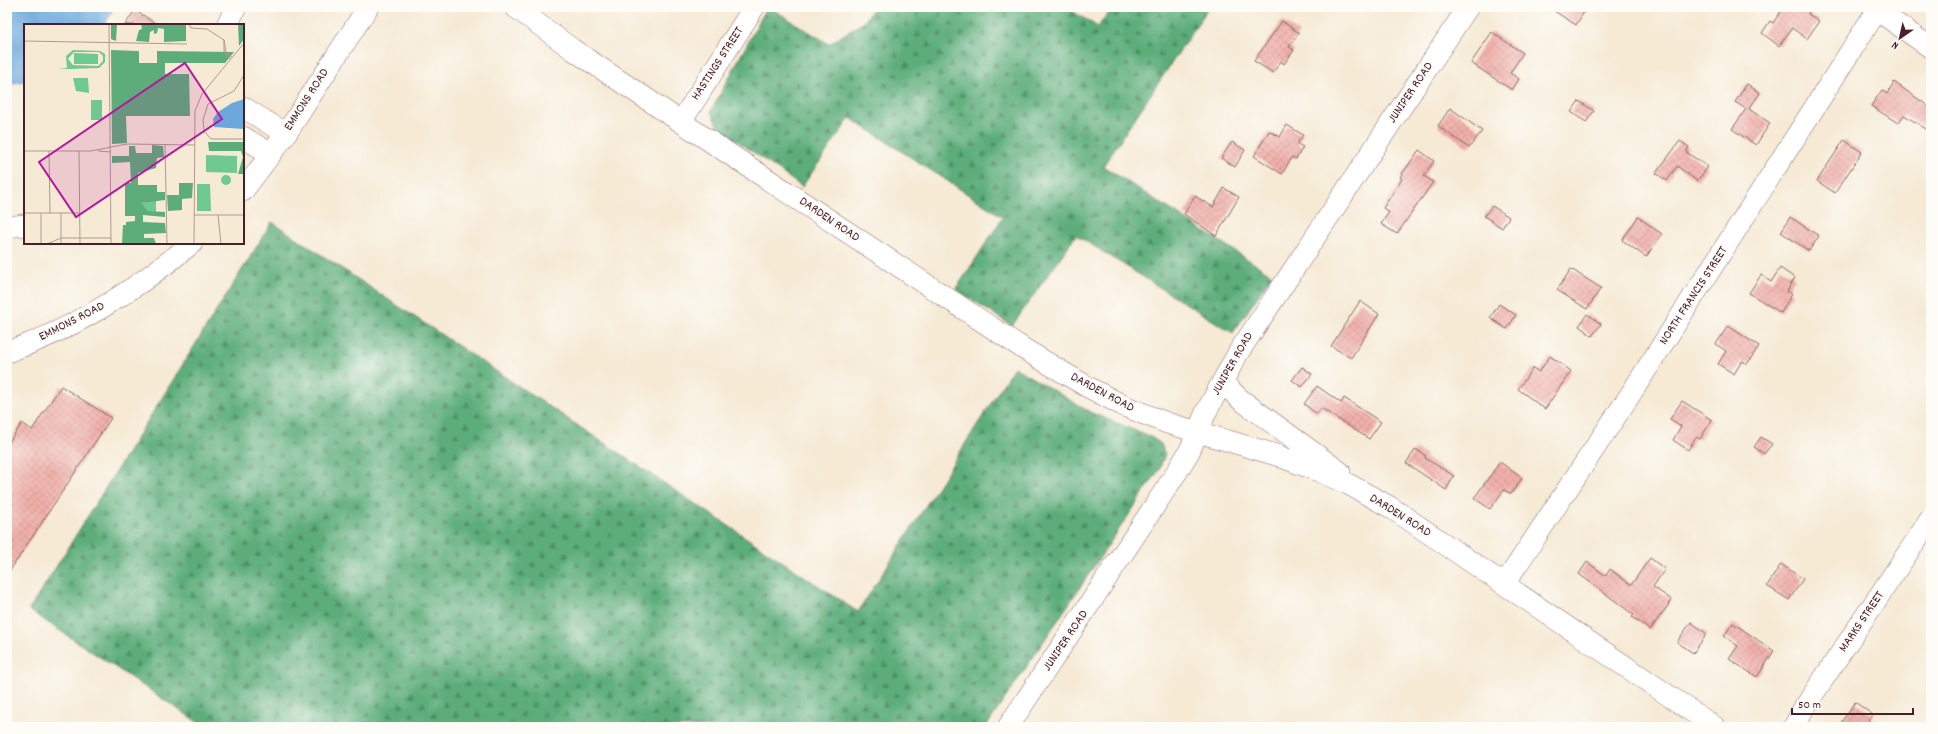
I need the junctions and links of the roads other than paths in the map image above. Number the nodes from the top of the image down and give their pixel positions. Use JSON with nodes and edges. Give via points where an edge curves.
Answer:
{"nodes":[{"id":1,"x":236,"y":7,"type":"edge"},
{"id":2,"x":368,"y":7,"type":"edge"},
{"id":3,"x":515,"y":7,"type":"edge"},
{"id":4,"x":754,"y":7,"type":"edge"},
{"id":5,"x":1468,"y":7,"type":"edge"},
{"id":6,"x":1878,"y":9,"type":"edge"},
{"id":7,"x":228,"y":24,"type":"edge"},
{"id":8,"x":1931,"y":48,"type":"edge"},
{"id":9,"x":244,"y":108,"type":"edge"},
{"id":10,"x":681,"y":122,"type":"junction"},
{"id":11,"x":286,"y":134,"type":"junction"},
{"id":12,"x":244,"y":138,"type":"edge"},
{"id":13,"x":271,"y":154,"type":"junction"},
{"id":14,"x":244,"y":190,"type":"edge"},
{"id":15,"x":24,"y":225,"type":"edge"},
{"id":16,"x":7,"y":227,"type":"edge"},
{"id":17,"x":191,"y":244,"type":"edge"},
{"id":18,"x":7,"y":352,"type":"edge"},
{"id":19,"x":1222,"y":382,"type":"junction"},
{"id":20,"x":1198,"y":431,"type":"junction"},
{"id":21,"x":1390,"y":507,"type":"junction"},
{"id":22,"x":1931,"y":518,"type":"edge"},
{"id":23,"x":1505,"y":583,"type":"junction"},
{"id":24,"x":1008,"y":727,"type":"edge"},
{"id":25,"x":1715,"y":727,"type":"edge"},
{"id":26,"x":1794,"y":727,"type":"edge"}],
"edges":[{"from":1,"to":7,"type":"street"},
{"from":2,"to":11,"type":"street","name":"EMMONS ROAD"},
{"from":3,"to":10,"type":"street","name":"DARDEN ROAD","via":[[572,49]]},
{"from":4,"to":10,"type":"street","name":"HASTINGS STREET"},
{"from":5,"to":19,"type":"street","name":"JUNIPER ROAD","via":[[1238,353]]},
{"from":6,"to":8,"type":"street"},
{"from":6,"to":23,"type":"street","name":"NORTH FRANCIS STREET","via":[[1630,395]]},
{"from":9,"to":11,"type":"street"},
{"from":10,"to":20,"type":"street","name":"DARDEN ROAD","via":[[1018,345],[1086,386],[1124,406],[1167,423]]},
{"from":11,"to":13,"type":"street","name":"EMMONS ROAD"},
{"from":12,"to":13,"type":"street"},
{"from":13,"to":14,"type":"street","name":"EMMONS ROAD"},
{"from":15,"to":16,"type":"street"},
{"from":17,"to":18,"type":"street","name":"EMMONS ROAD","via":[[123,296],[27,345]]},
{"from":19,"to":20,"type":"street","name":"JUNIPER ROAD"},
{"from":19,"to":21,"type":"street","via":[[1268,421]]},
{"from":20,"to":21,"type":"street","name":"DARDEN ROAD","via":[[1318,471]]},
{"from":20,"to":24,"type":"street","name":"JUNIPER ROAD","via":[[1176,475]]},
{"from":21,"to":23,"type":"street","name":"DARDEN ROAD"},
{"from":22,"to":26,"type":"street","name":"MARKS STREET","via":[[1802,711]]},
{"from":23,"to":25,"type":"street","name":"DARDEN ROAD"}]}
